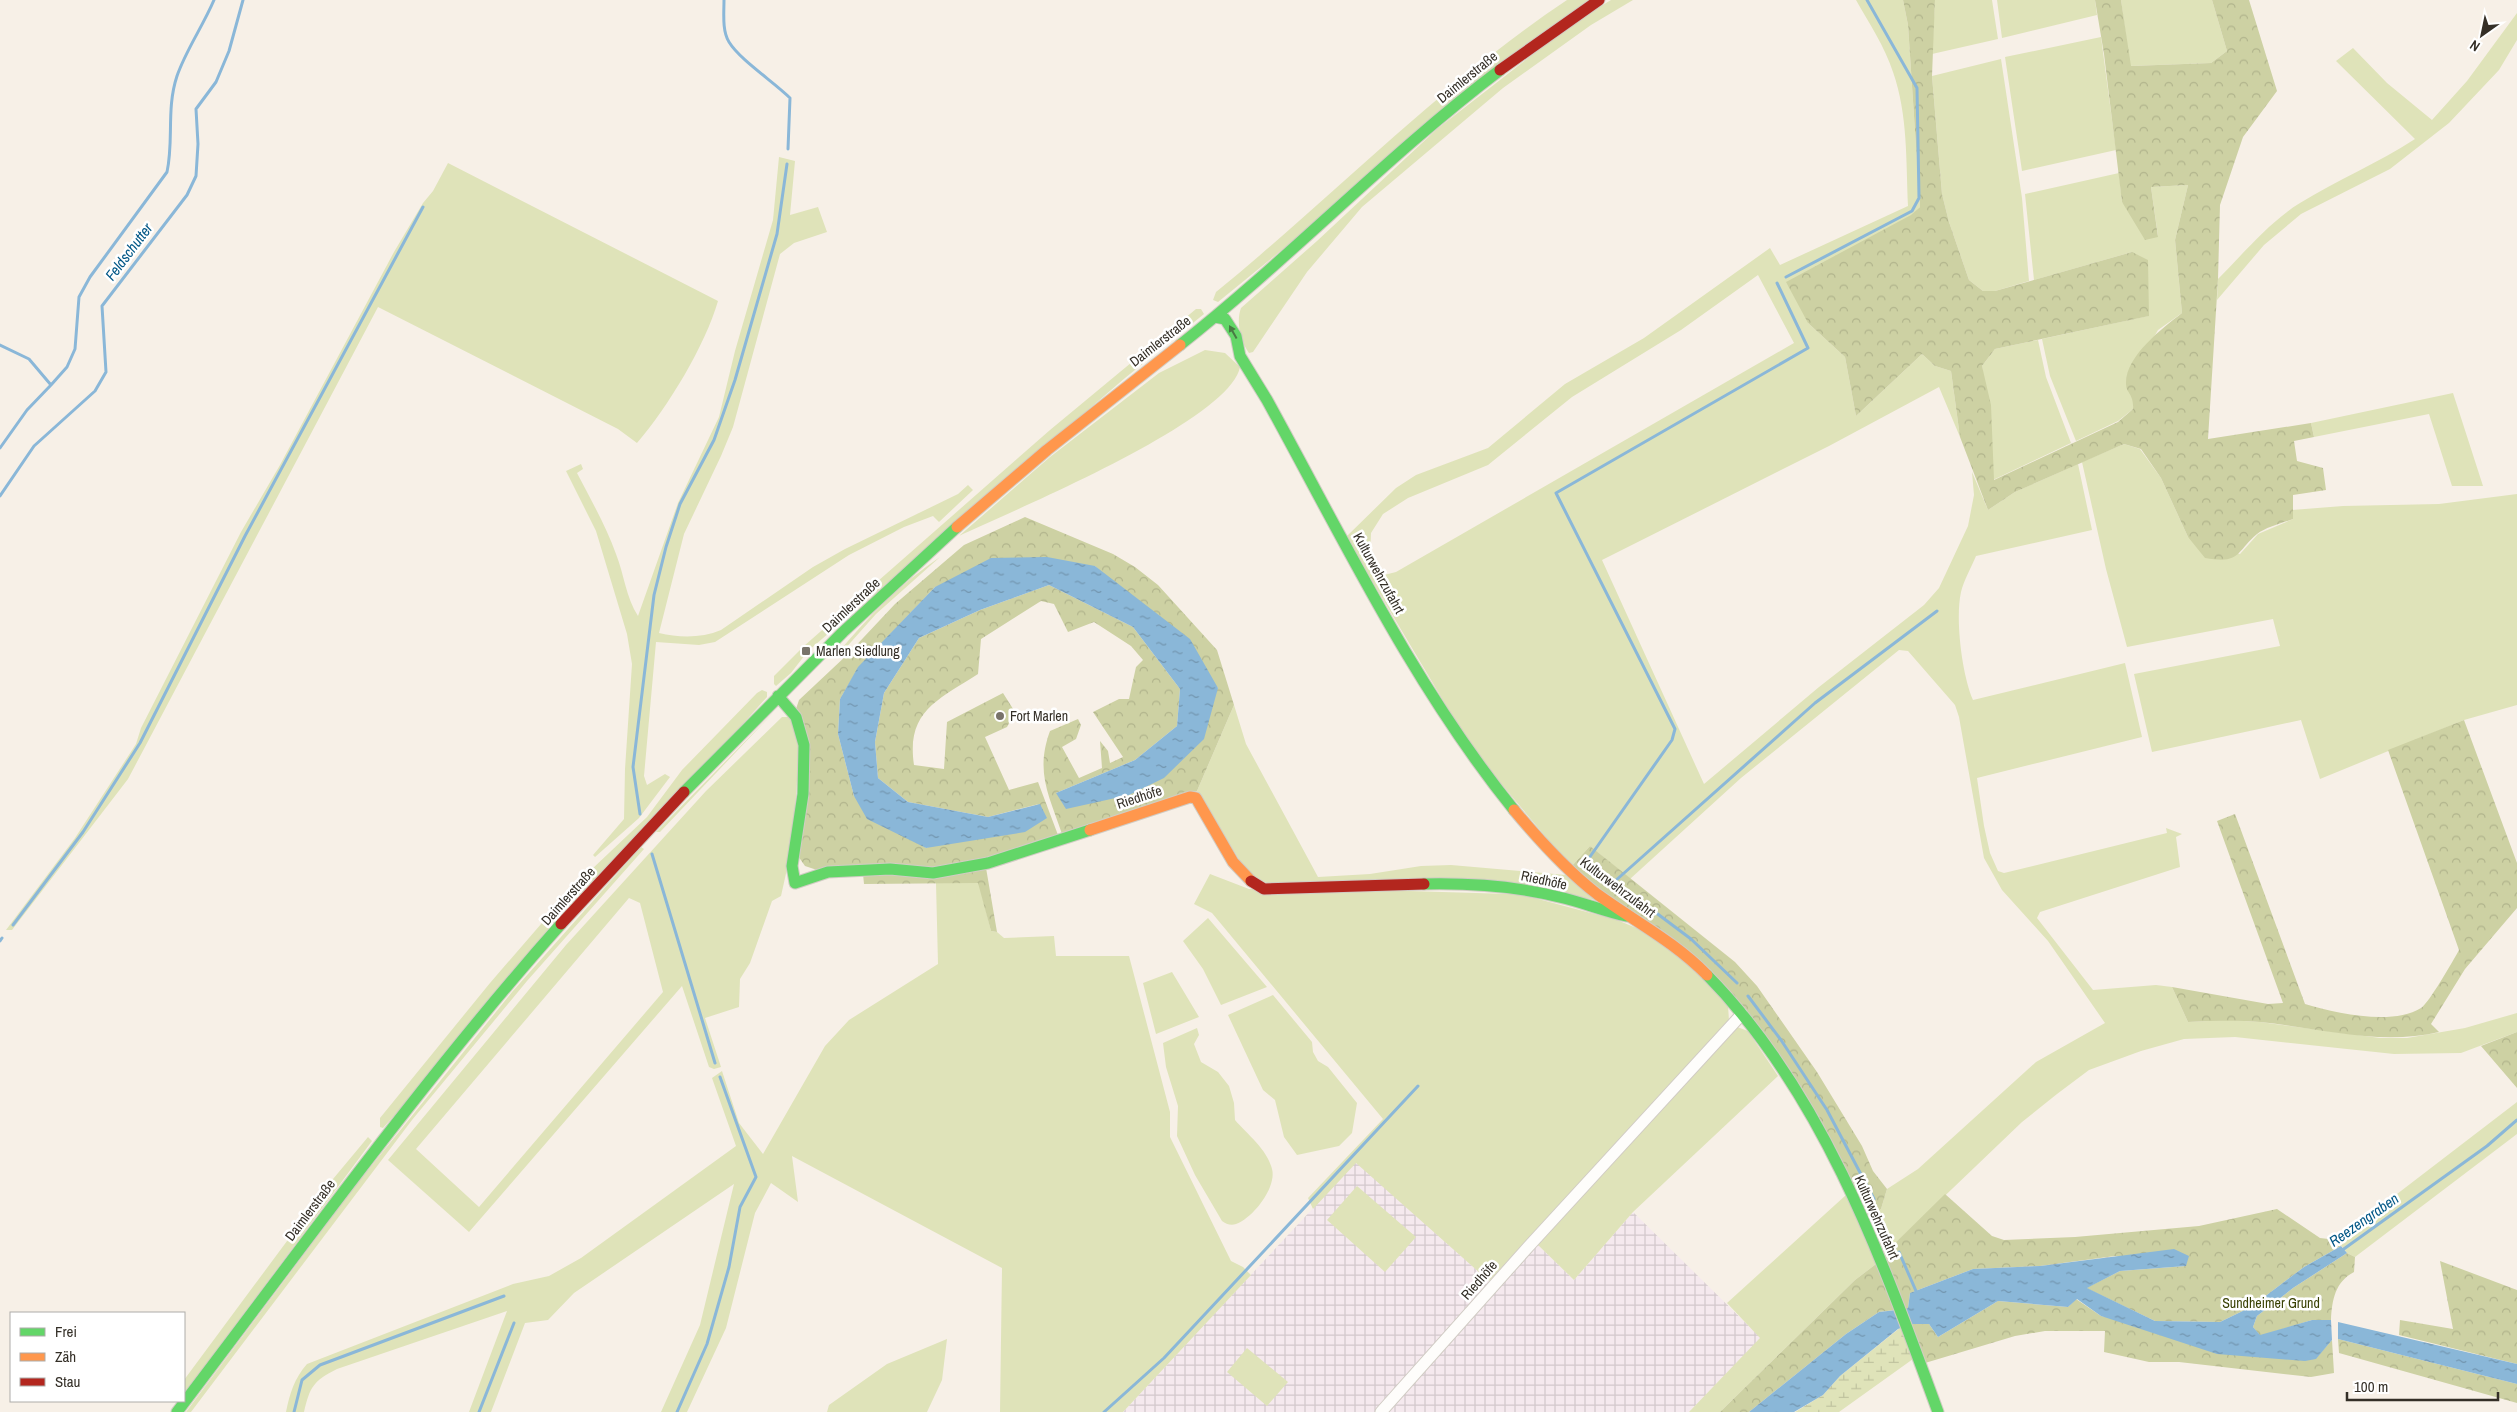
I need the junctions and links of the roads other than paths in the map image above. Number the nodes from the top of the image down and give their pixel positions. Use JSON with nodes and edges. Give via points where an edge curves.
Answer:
{"nodes":[{"id":1,"x":1599,"y":0,"type":"edge"},
{"id":2,"x":1215,"y":317,"type":"junction"},
{"id":3,"x":778,"y":696,"type":"junction"},
{"id":4,"x":1633,"y":918,"type":"junction"},
{"id":5,"x":1742,"y":1014,"type":"junction"},
{"id":6,"x":185,"y":1401,"type":"edge"},
{"id":7,"x":185,"y":1402,"type":"edge"},
{"id":8,"x":177,"y":1412,"type":"edge"},
{"id":9,"x":1381,"y":1412,"type":"edge"},
{"id":10,"x":1938,"y":1412,"type":"edge"}],
"edges":[{"from":1,"to":2,"type":"street","name":"Daimlerstraße","via":[[1457,103]]},
{"from":2,"to":3,"type":"street","name":"Daimlerstraße","via":[[1019,473],[918,562]]},
{"from":4,"to":2,"type":"street","name":"Kulturwehrzufahrt","one_way":true,"via":[[1580,880],[1548,848],[1457,736],[1416,672],[1240,356],[1236,336],[1225,319]]},
{"from":3,"to":4,"type":"street","name":"Riedhöfe","via":[[798,719],[805,751],[791,872],[795,883],[828,872],[890,869],[933,873],[988,864],[1190,797],[1196,798],[1209,816],[1244,878],[1264,889],[1431,884],[1503,886],[1560,897]]},
{"from":3,"to":6,"type":"street","name":"Daimlerstraße","via":[[636,843],[532,958],[382,1141]]},
{"from":4,"to":5,"type":"street","name":"Kulturwehrzufahrt","via":[[1700,967]]},
{"from":5,"to":9,"type":"street","name":"Riedhöfe"},
{"from":5,"to":10,"type":"street","name":"Kulturwehrzufahrt","via":[[1793,1085],[1840,1168],[1898,1302]]},
{"from":7,"to":8,"type":"street","name":"Daimlerstraße"}]}
